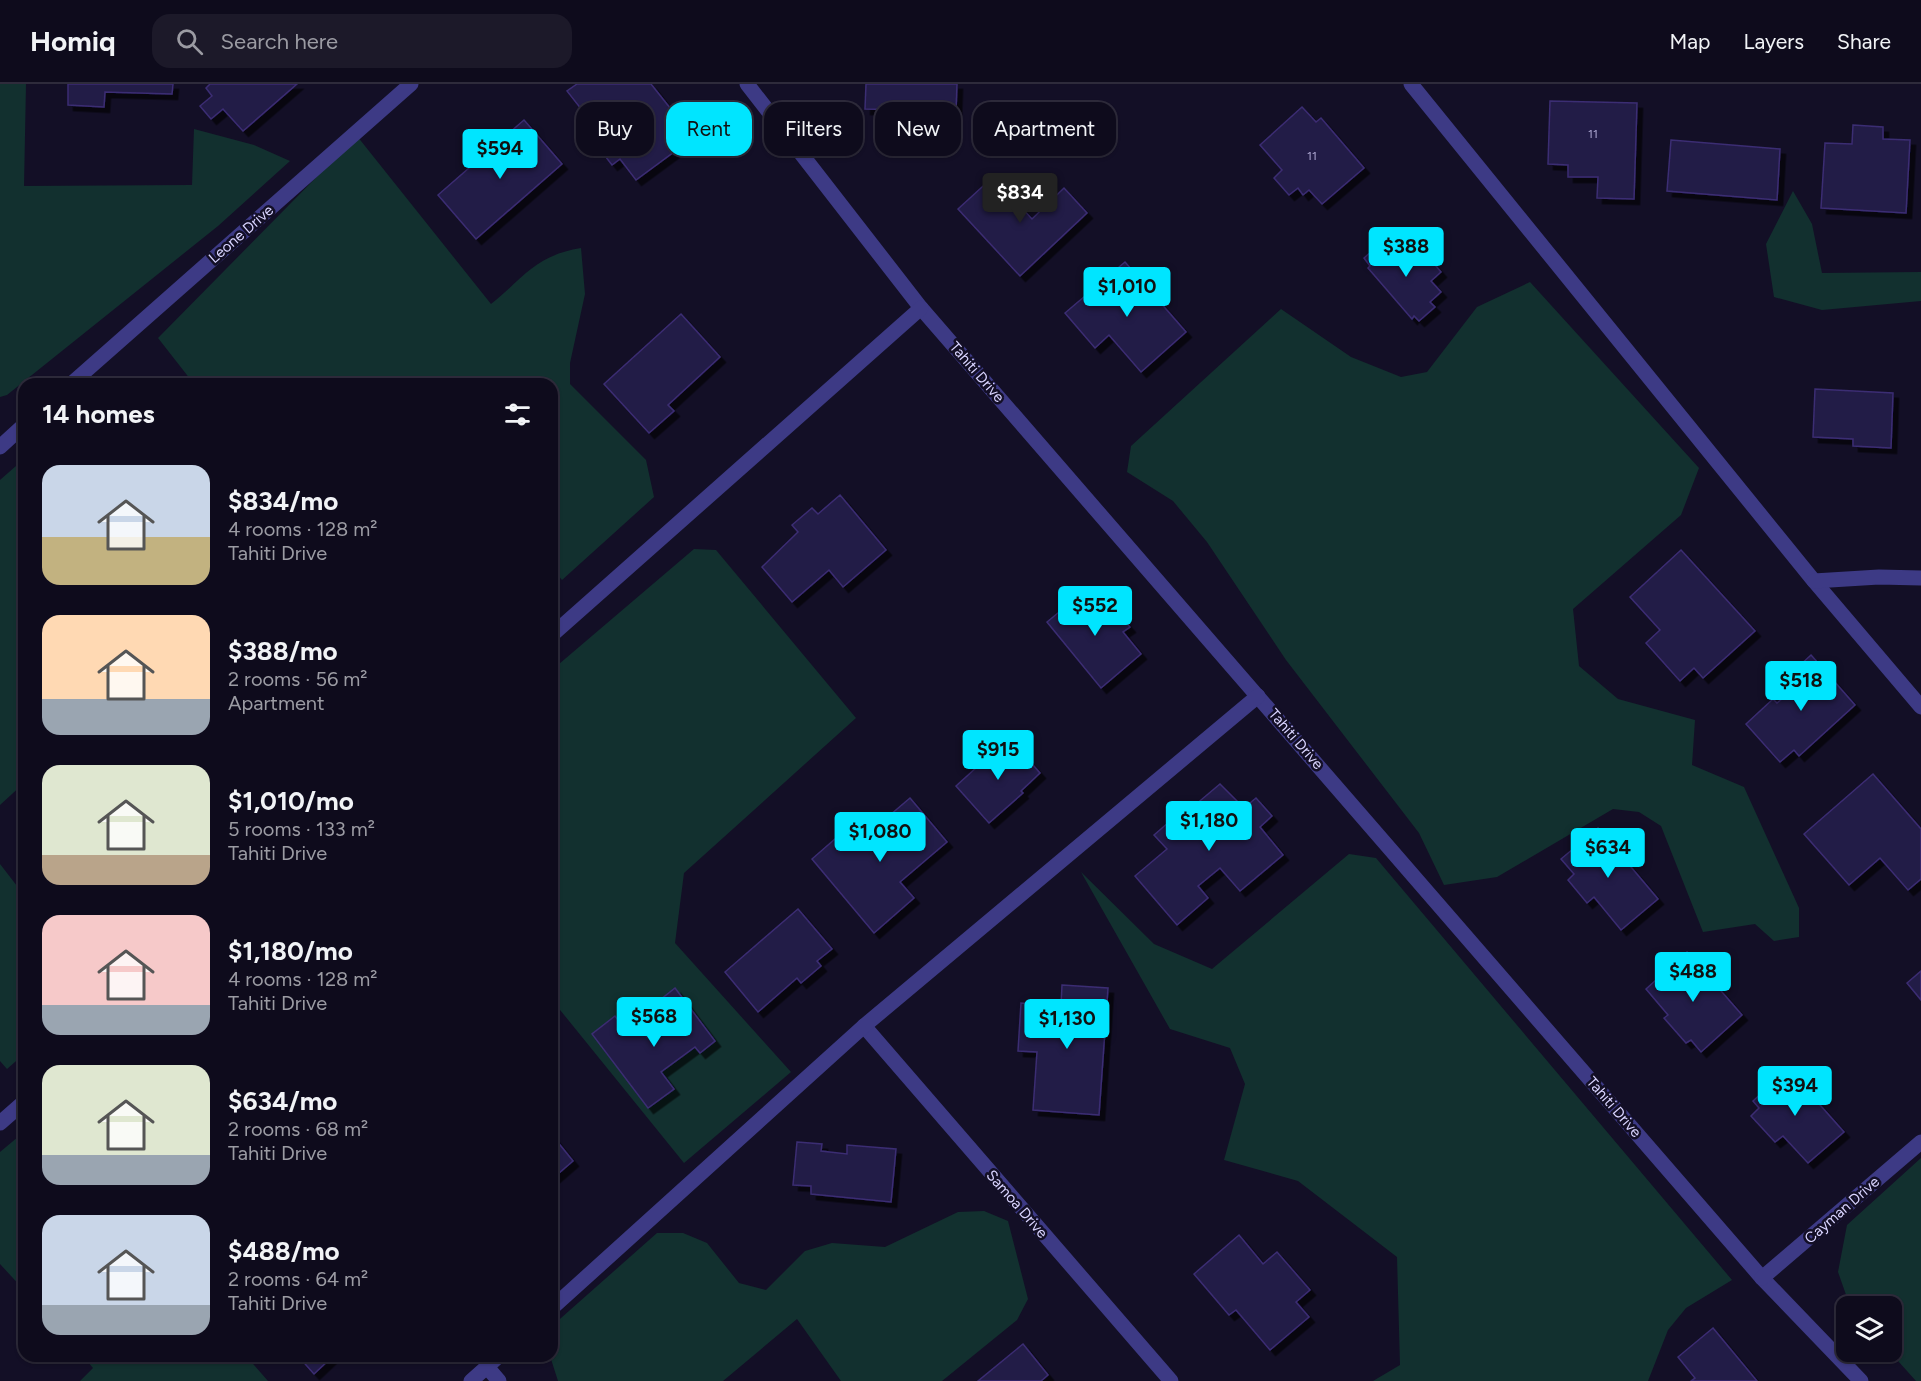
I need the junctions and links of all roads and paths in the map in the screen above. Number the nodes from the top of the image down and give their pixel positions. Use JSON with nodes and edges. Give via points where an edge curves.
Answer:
{"nodes":[{"id":1,"x":411,"y":84,"type":"edge"},
{"id":2,"x":747,"y":84,"type":"edge"},
{"id":3,"x":1411,"y":84,"type":"edge"},
{"id":4,"x":921,"y":308,"type":"junction"},
{"id":5,"x":78,"y":378,"type":"edge"},
{"id":6,"x":18,"y":430,"type":"edge"},
{"id":7,"x":0,"y":447,"type":"edge"},
{"id":8,"x":1921,"y":578,"type":"edge"},
{"id":9,"x":1814,"y":581,"type":"junction"},
{"id":10,"x":558,"y":629,"type":"edge"},
{"id":11,"x":1258,"y":696,"type":"junction"},
{"id":12,"x":1921,"y":706,"type":"edge"},
{"id":13,"x":864,"y":1026,"type":"junction"},
{"id":14,"x":18,"y":1107,"type":"edge"},
{"id":15,"x":0,"y":1123,"type":"edge"},
{"id":16,"x":1921,"y":1142,"type":"edge"},
{"id":17,"x":1762,"y":1278,"type":"junction"},
{"id":18,"x":558,"y":1303,"type":"edge"},
{"id":19,"x":492,"y":1362,"type":"edge"},
{"id":20,"x":487,"y":1367,"type":"junction"},
{"id":21,"x":471,"y":1381,"type":"edge"},
{"id":22,"x":499,"y":1381,"type":"edge"},
{"id":23,"x":1171,"y":1381,"type":"edge"},
{"id":24,"x":1861,"y":1381,"type":"edge"}],
"edges":[{"from":1,"to":5,"type":"street","name":"Leone Drive"},
{"from":2,"to":4,"type":"street","name":"Tahiti Drive"},
{"from":3,"to":9,"type":"street"},
{"from":4,"to":10,"type":"street"},
{"from":4,"to":11,"type":"street","name":"Tahiti Drive"},
{"from":6,"to":7,"type":"street"},
{"from":8,"to":9,"type":"street"},
{"from":9,"to":12,"type":"street"},
{"from":11,"to":13,"type":"street"},
{"from":11,"to":17,"type":"street","name":"Tahiti Drive"},
{"from":13,"to":18,"type":"street"},
{"from":13,"to":23,"type":"street","name":"Samoa Drive"},
{"from":14,"to":15,"type":"street"},
{"from":16,"to":17,"type":"street","name":"Cayman Drive"},
{"from":17,"to":24,"type":"street","name":"Tahiti Drive"},
{"from":19,"to":20,"type":"street"},
{"from":20,"to":21,"type":"street"},
{"from":20,"to":22,"type":"street"}]}
